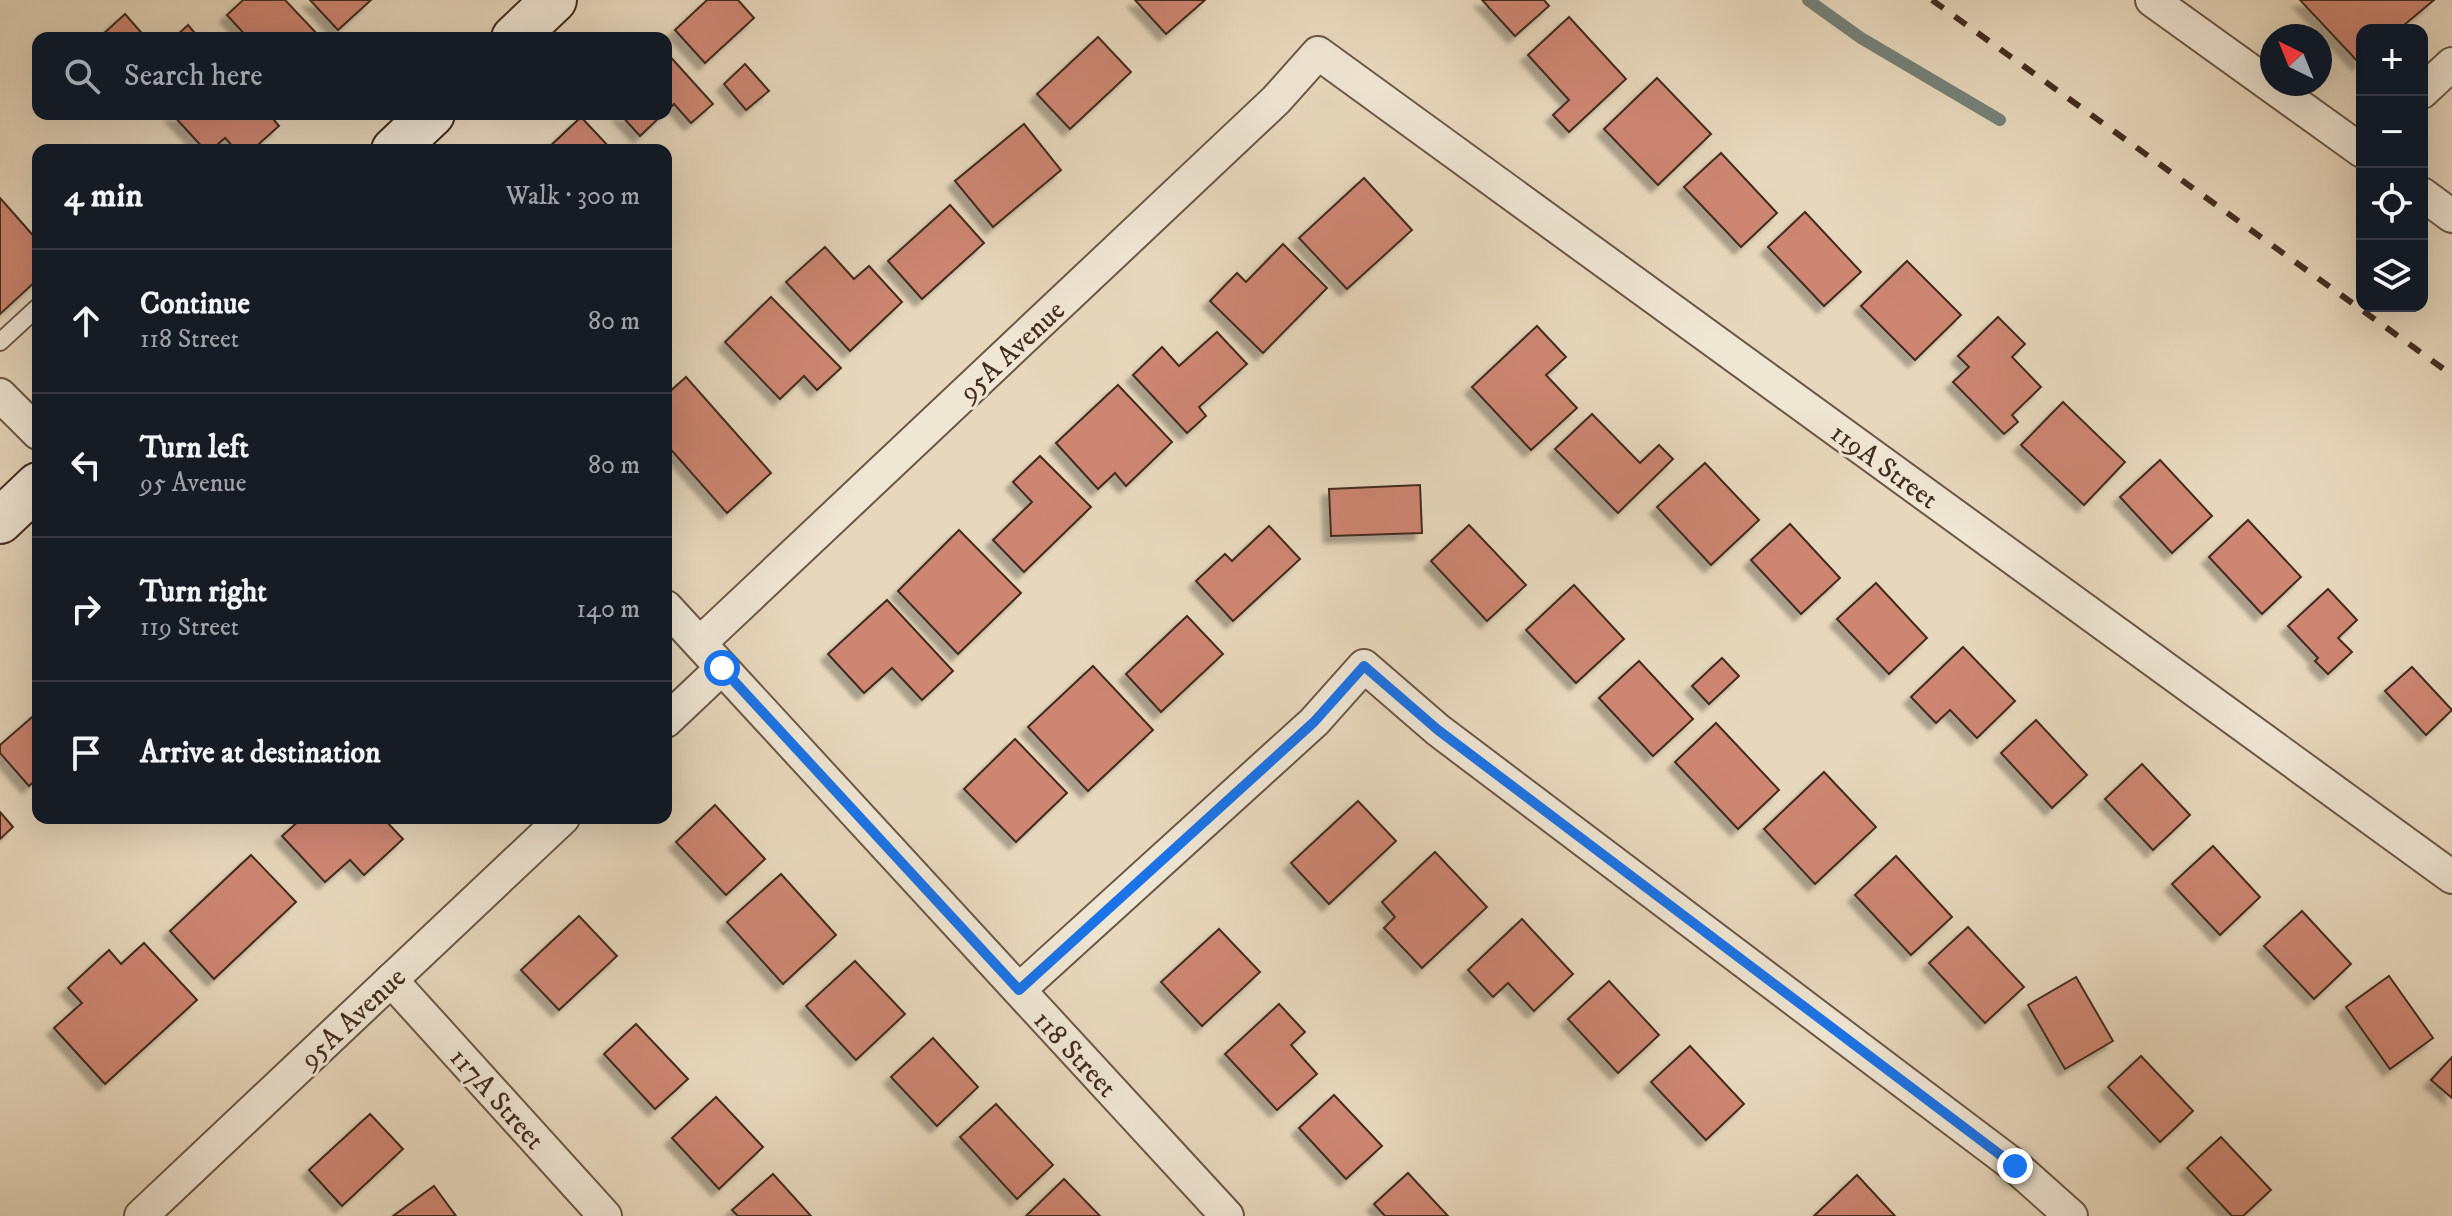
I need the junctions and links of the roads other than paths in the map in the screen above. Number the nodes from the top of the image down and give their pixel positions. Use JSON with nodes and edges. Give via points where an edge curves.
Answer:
{"nodes":[{"id":1,"x":554,"y":0,"type":"edge"},
{"id":2,"x":2152,"y":0,"type":"edge"},
{"id":3,"x":520,"y":32,"type":"edge"},
{"id":4,"x":1318,"y":53,"type":"joint"},
{"id":5,"x":2452,"y":64,"type":"edge"},
{"id":6,"x":2428,"y":86,"type":"edge"},
{"id":7,"x":426,"y":120,"type":"edge"},
{"id":8,"x":400,"y":144,"type":"edge"},
{"id":9,"x":2356,"y":145,"type":"edge"},
{"id":10,"x":2428,"y":198,"type":"edge"},
{"id":11,"x":2452,"y":216,"type":"edge"},
{"id":12,"x":32,"y":313,"type":"edge"},
{"id":13,"x":0,"y":342,"type":"edge"},
{"id":14,"x":0,"y":395,"type":"edge"},
{"id":15,"x":32,"y":427,"type":"edge"},
{"id":16,"x":32,"y":491,"type":"edge"},
{"id":17,"x":0,"y":521,"type":"edge"},
{"id":18,"x":672,"y":613,"type":"edge"},
{"id":19,"x":700,"y":643,"type":"junction"},
{"id":20,"x":722,"y":668,"type":"junction"},
{"id":21,"x":672,"y":715,"type":"edge"},
{"id":22,"x":557,"y":824,"type":"edge"},
{"id":23,"x":2452,"y":877,"type":"edge"},
{"id":24,"x":391,"y":980,"type":"junction"},
{"id":25,"x":1019,"y":990,"type":"junction"},
{"id":26,"x":141,"y":1216,"type":"edge"},
{"id":27,"x":605,"y":1216,"type":"edge"},
{"id":28,"x":1227,"y":1216,"type":"edge"},
{"id":29,"x":2071,"y":1216,"type":"edge"}],
"edges":[{"from":1,"to":3,"type":"street"},
{"from":2,"to":9,"type":"street"},
{"from":4,"to":19,"type":"street","name":"95A Avenue","via":[[1276,100]]},
{"from":4,"to":23,"type":"street","name":"119A Street"},
{"from":5,"to":6,"type":"street"},
{"from":7,"to":8,"type":"street"},
{"from":10,"to":11,"type":"street"},
{"from":12,"to":13,"type":"lane"},
{"from":14,"to":15,"type":"street"},
{"from":16,"to":17,"type":"street"},
{"from":18,"to":19,"type":"street","name":"118 Street"},
{"from":19,"to":20,"type":"street","name":"118 Street"},
{"from":20,"to":21,"type":"street"},
{"from":20,"to":25,"type":"street","name":"118 Street"},
{"from":22,"to":24,"type":"street","name":"95A Avenue"},
{"from":24,"to":26,"type":"street","name":"95A Avenue"},
{"from":24,"to":27,"type":"street","name":"117A Street"},
{"from":25,"to":28,"type":"street","name":"118 Street"},
{"from":25,"to":29,"type":"street","via":[[1314,722],[1364,666],[1438,730],[2002,1156]]}]}
